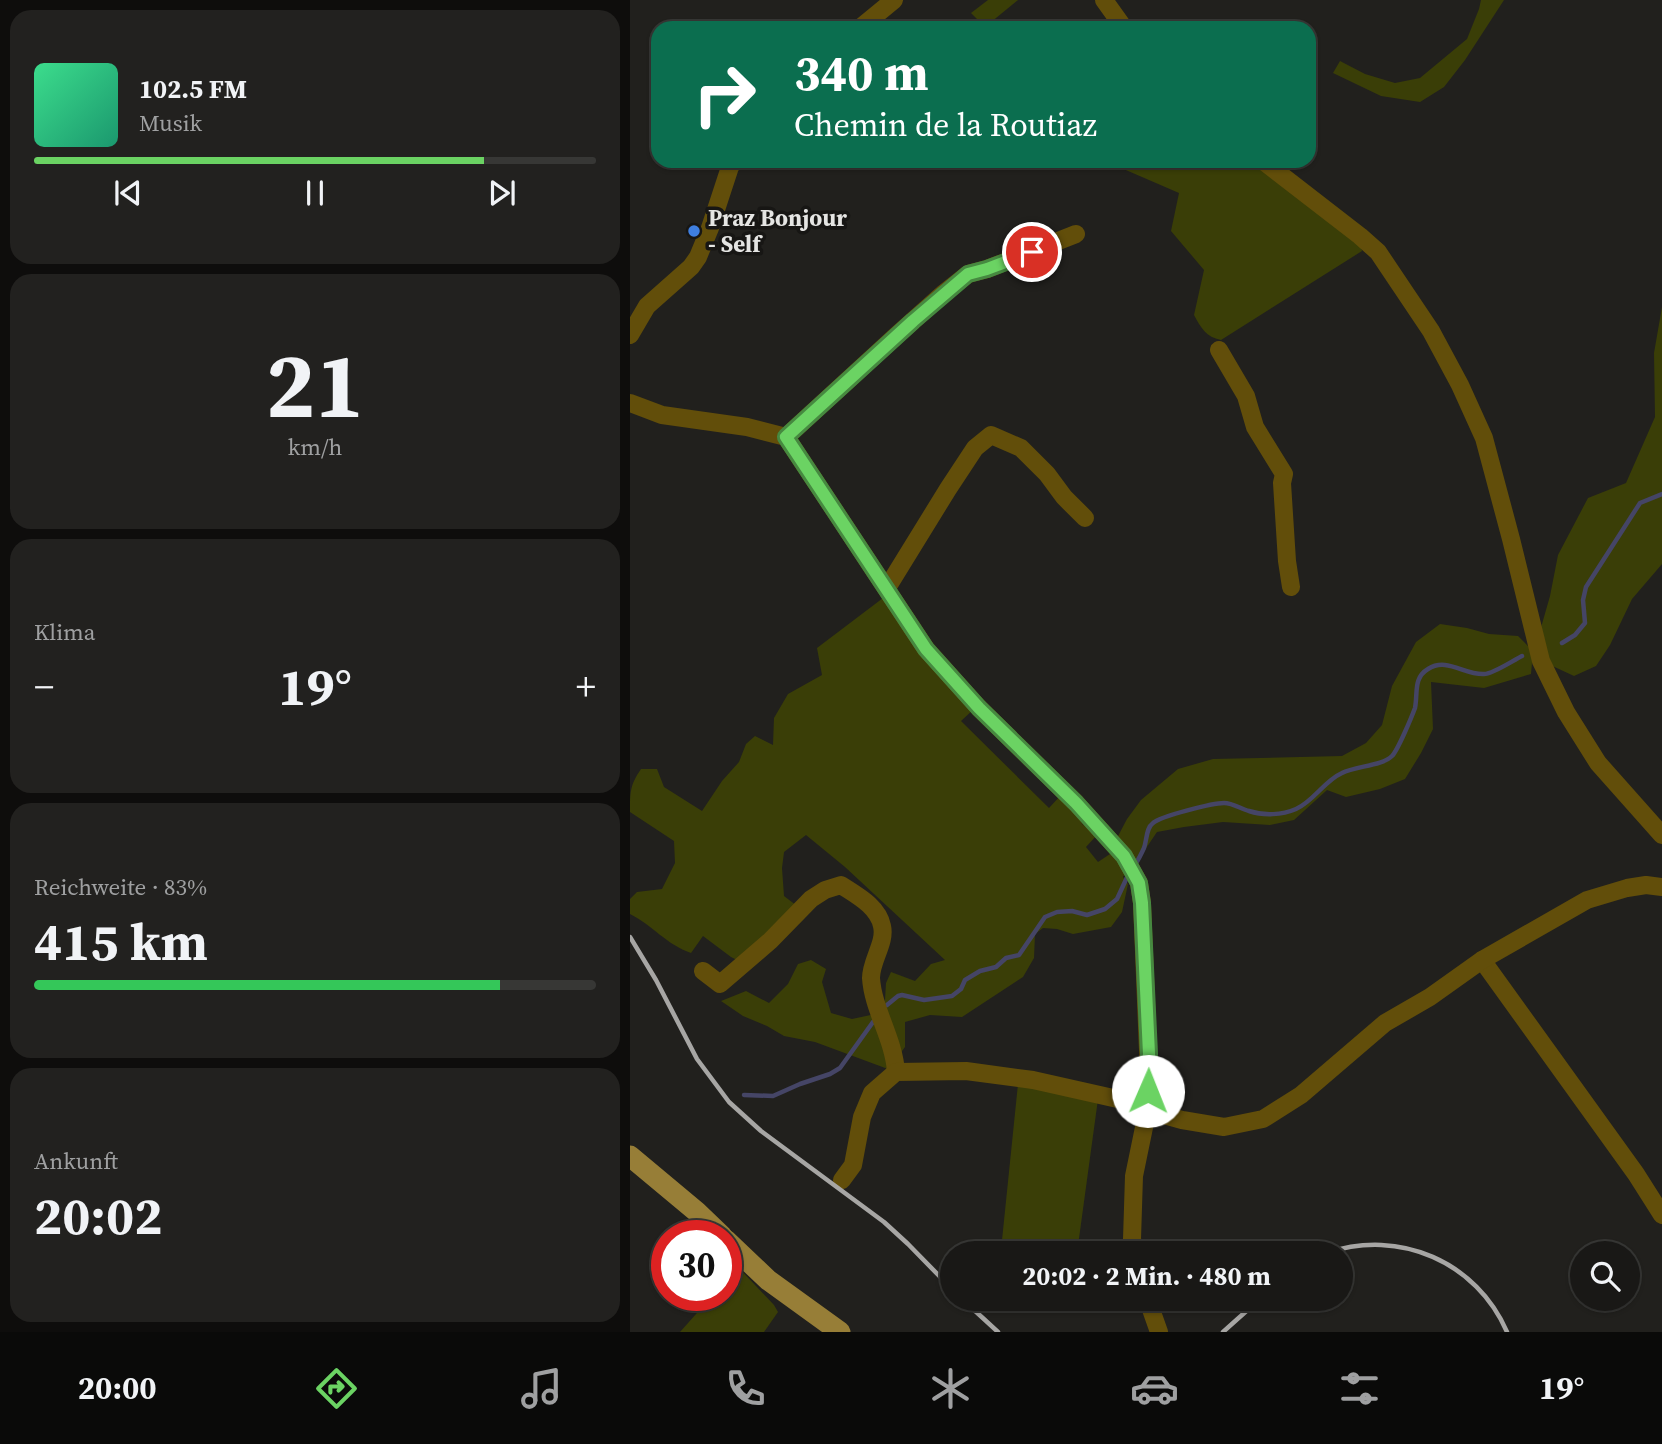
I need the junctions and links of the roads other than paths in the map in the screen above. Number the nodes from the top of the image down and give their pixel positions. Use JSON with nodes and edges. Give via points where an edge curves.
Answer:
{"nodes":[{"id":1,"x":894,"y":0,"type":"edge"},
{"id":2,"x":1104,"y":0,"type":"edge"},
{"id":3,"x":868,"y":21,"type":"edge"},
{"id":4,"x":1119,"y":21,"type":"edge"},
{"id":5,"x":731,"y":168,"type":"edge"},
{"id":6,"x":1272,"y":168,"type":"edge"},
{"id":7,"x":1076,"y":234,"type":"dead end"},
{"id":8,"x":630,"y":335,"type":"edge"},
{"id":9,"x":1219,"y":350,"type":"dead end"},
{"id":10,"x":630,"y":404,"type":"edge"},
{"id":11,"x":786,"y":437,"type":"junction"},
{"id":12,"x":1084,"y":519,"type":"dead end"},
{"id":13,"x":1291,"y":587,"type":"dead end"},
{"id":14,"x":887,"y":588,"type":"junction"},
{"id":15,"x":1662,"y":835,"type":"edge"},
{"id":16,"x":1662,"y":887,"type":"edge"},
{"id":17,"x":1482,"y":960,"type":"junction"},
{"id":18,"x":703,"y":971,"type":"dead end"},
{"id":19,"x":896,"y":1072,"type":"junction"},
{"id":20,"x":1148,"y":1108,"type":"junction"},
{"id":21,"x":630,"y":1156,"type":"edge"},
{"id":22,"x":842,"y":1180,"type":"dead end"},
{"id":23,"x":1662,"y":1215,"type":"edge"},
{"id":24,"x":705,"y":1220,"type":"edge"},
{"id":25,"x":1132,"y":1241,"type":"edge"},
{"id":26,"x":742,"y":1255,"type":"edge"},
{"id":27,"x":1152,"y":1311,"type":"edge"},
{"id":28,"x":839,"y":1332,"type":"edge"},
{"id":29,"x":1159,"y":1332,"type":"edge"}],
"edges":[{"from":1,"to":3,"type":"street"},
{"from":2,"to":4,"type":"street"},
{"from":5,"to":8,"type":"street","via":[[698,257],[647,306]]},
{"from":6,"to":15,"type":"street","via":[[1378,252],[1431,331],[1484,438],[1541,662],[1598,763]]},
{"from":7,"to":11,"type":"street","via":[[968,274]]},
{"from":9,"to":13,"type":"street","via":[[1246,396],[1255,427],[1284,474]]},
{"from":10,"to":11,"type":"street","via":[[662,415],[747,426]]},
{"from":11,"to":14,"type":"street"},
{"from":12,"to":14,"type":"street","via":[[1021,448],[992,435],[975,448]]},
{"from":14,"to":20,"type":"street","via":[[926,649],[1076,803],[1124,856],[1139,883]]},
{"from":16,"to":17,"type":"street","via":[[1628,888],[1587,900]]},
{"from":17,"to":20,"type":"street","via":[[1385,1023],[1301,1096],[1263,1119],[1224,1127]]},
{"from":17,"to":23,"type":"street"},
{"from":18,"to":19,"type":"street","via":[[720,984],[811,899],[841,885],[874,909],[882,926],[872,981]]},
{"from":19,"to":20,"type":"street","via":[[966,1071],[1033,1080]]},
{"from":19,"to":22,"type":"street","via":[[872,1093],[862,1117],[853,1165]]},
{"from":20,"to":25,"type":"street","via":[[1134,1176]]},
{"from":21,"to":24,"type":"main road"},
{"from":26,"to":28,"type":"main road"},
{"from":27,"to":29,"type":"street"}]}
